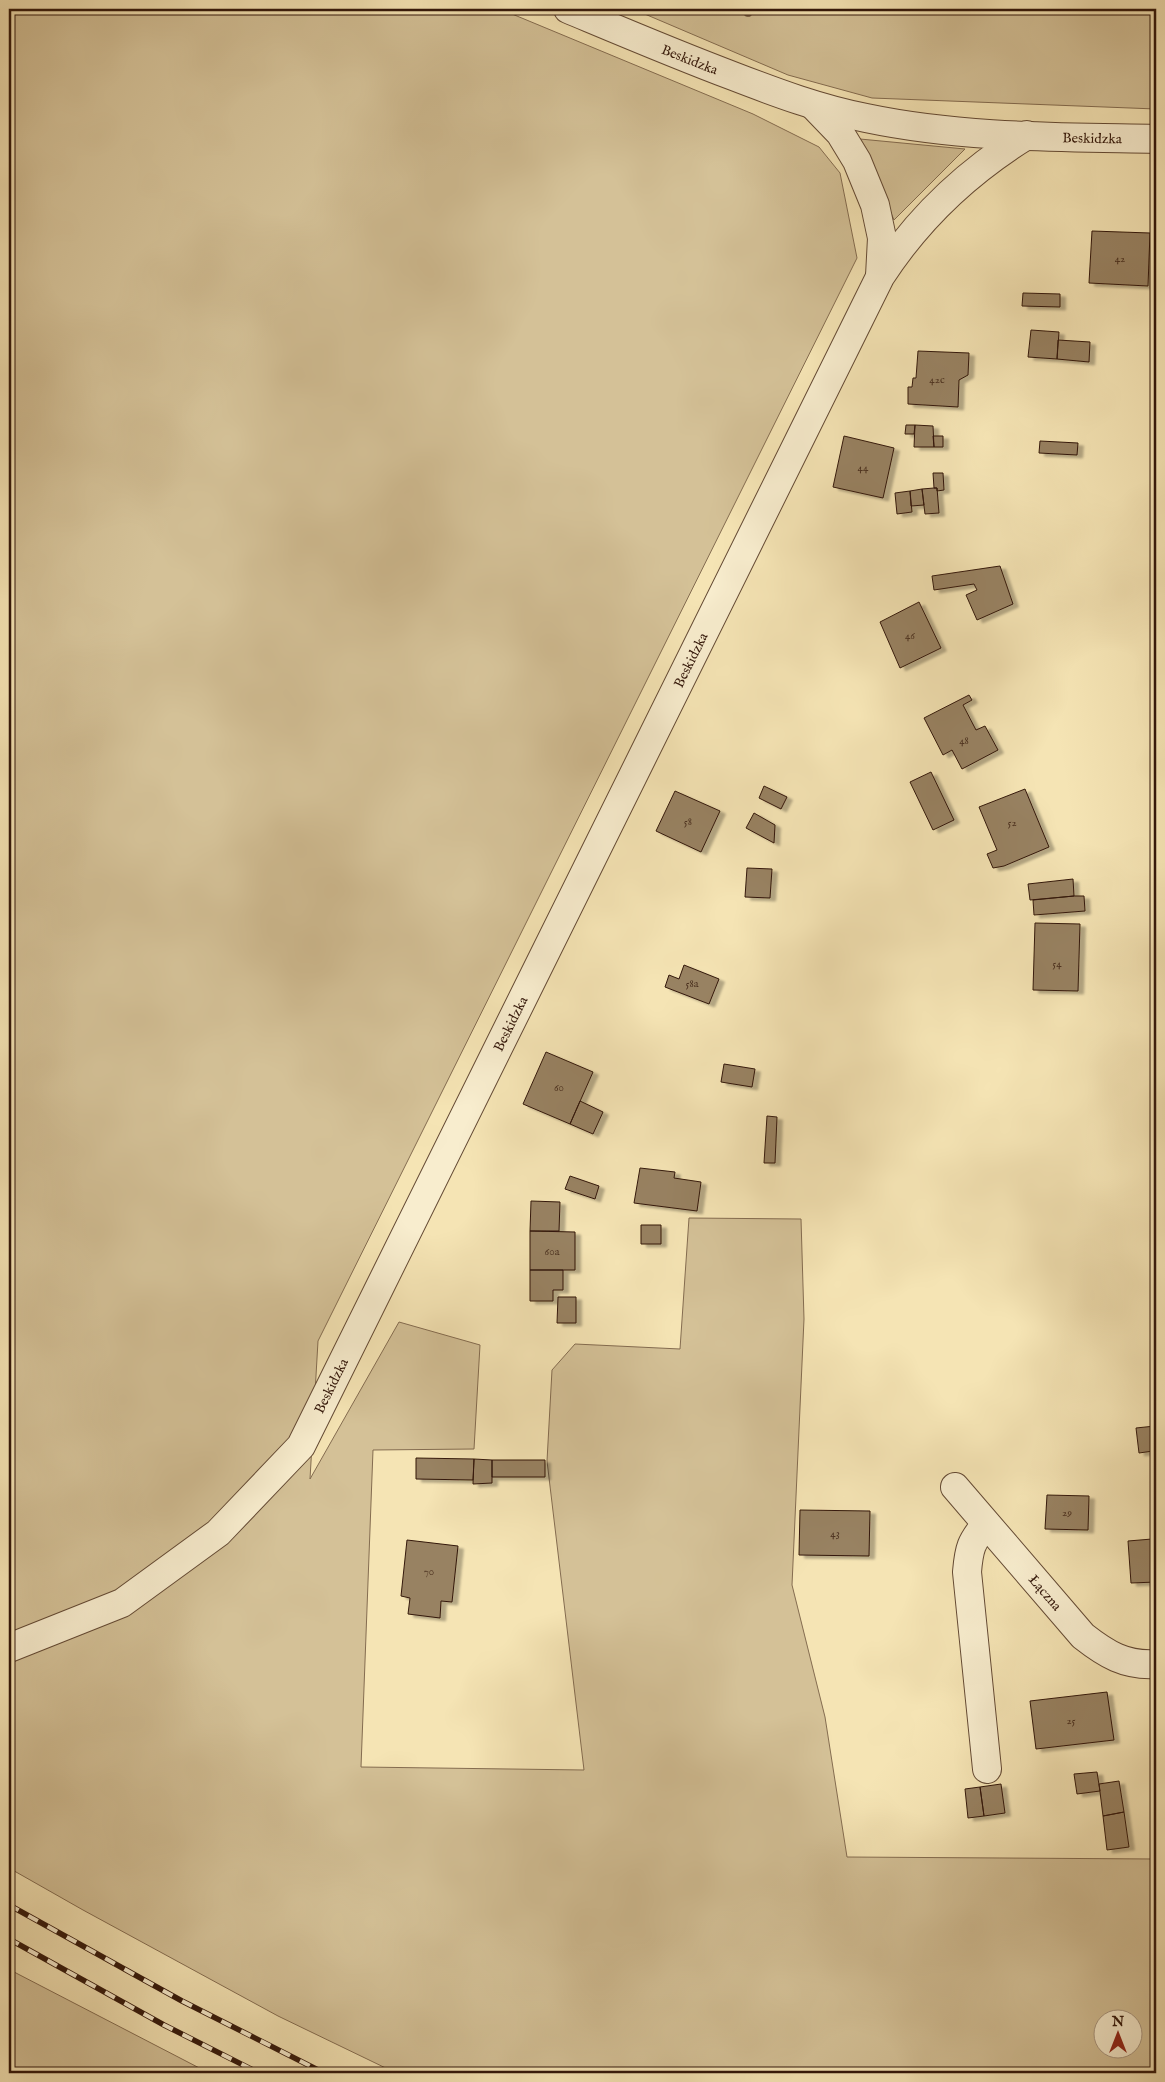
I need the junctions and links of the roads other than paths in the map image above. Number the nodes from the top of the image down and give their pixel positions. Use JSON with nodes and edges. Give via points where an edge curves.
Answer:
{"nodes":[{"id":1,"x":568,"y":9,"type":"edge"},
{"id":2,"x":814,"y":106,"type":"junction"},
{"id":3,"x":1027,"y":135,"type":"junction"},
{"id":4,"x":1156,"y":139,"type":"edge"},
{"id":5,"x":880,"y":277,"type":"junction"},
{"id":6,"x":954,"y":1487,"type":"dead end"},
{"id":7,"x":986,"y":1524,"type":"junction"},
{"id":8,"x":9,"y":1648,"type":"edge"},
{"id":9,"x":1156,"y":1664,"type":"edge"},
{"id":10,"x":987,"y":1769,"type":"dead end"}],
"edges":[{"from":1,"to":2,"type":"street","name":"Beskidzka","via":[[664,50]]},
{"from":2,"to":3,"type":"street","name":"Beskidzka","via":[[912,126]]},
{"from":2,"to":5,"type":"street","name":"Beskidzka","via":[[840,132],[857,161],[875,205],[882,238]]},
{"from":3,"to":4,"type":"street","name":"Beskidzka"},
{"from":3,"to":5,"type":"street","name":"Beskidzka","via":[[960,182],[922,219]]},
{"from":5,"to":8,"type":"street","name":"Beskidzka","via":[[301,1446],[218,1533],[122,1603]]},
{"from":6,"to":7,"type":"street","name":"Łączna"},
{"from":7,"to":9,"type":"street","name":"Łączna","via":[[1083,1636],[1105,1653],[1128,1661]]},
{"from":7,"to":10,"type":"street","via":[[973,1539],[967,1572]]}]}
